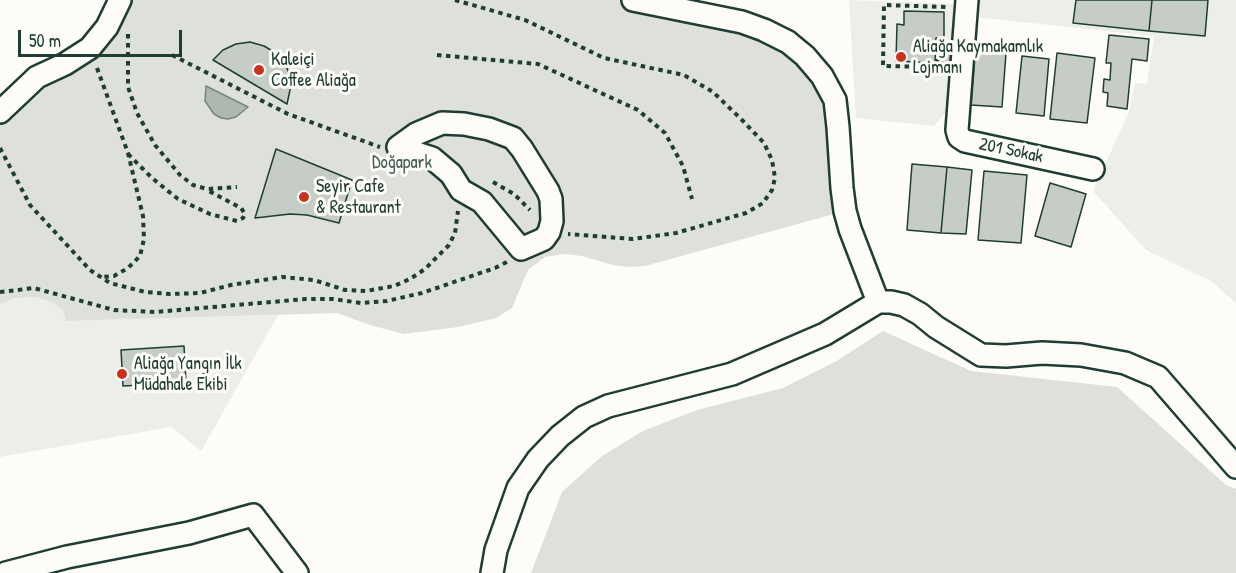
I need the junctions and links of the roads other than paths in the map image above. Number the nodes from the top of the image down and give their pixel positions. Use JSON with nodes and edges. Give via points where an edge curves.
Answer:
{"nodes":[{"id":1,"x":120,"y":0,"type":"edge"},
{"id":2,"x":633,"y":0,"type":"edge"},
{"id":3,"x":958,"y":3,"type":"edge"},
{"id":4,"x":0,"y":112,"type":"edge"},
{"id":5,"x":390,"y":147,"type":"joint"},
{"id":6,"x":1094,"y":169,"type":"dead end"},
{"id":7,"x":878,"y":302,"type":"junction"},
{"id":8,"x":1236,"y":467,"type":"edge"},
{"id":9,"x":6,"y":573,"type":"edge"},
{"id":10,"x":297,"y":573,"type":"edge"},
{"id":11,"x":492,"y":573,"type":"edge"}],
"edges":[{"from":1,"to":4,"type":"street","via":[[107,27],[90,48],[37,77]]},
{"from":2,"to":7,"type":"street","via":[[764,30],[789,42],[822,76],[835,100],[845,211]]},
{"from":3,"to":6,"type":"street","name":"201 Sokak","via":[[959,137]]},
{"from":5,"to":5,"type":"street","via":[[432,158],[451,174],[460,190],[482,202],[521,249],[549,232],[552,208],[548,191],[513,138],[489,129],[442,123]]},
{"from":7,"to":8,"type":"street","via":[[904,305],[981,355],[1081,356],[1125,363],[1158,376]]},
{"from":7,"to":11,"type":"street","via":[[825,334],[732,374],[608,406],[584,417],[538,459],[518,488]]},
{"from":9,"to":10,"type":"street","via":[[253,515]]}]}
